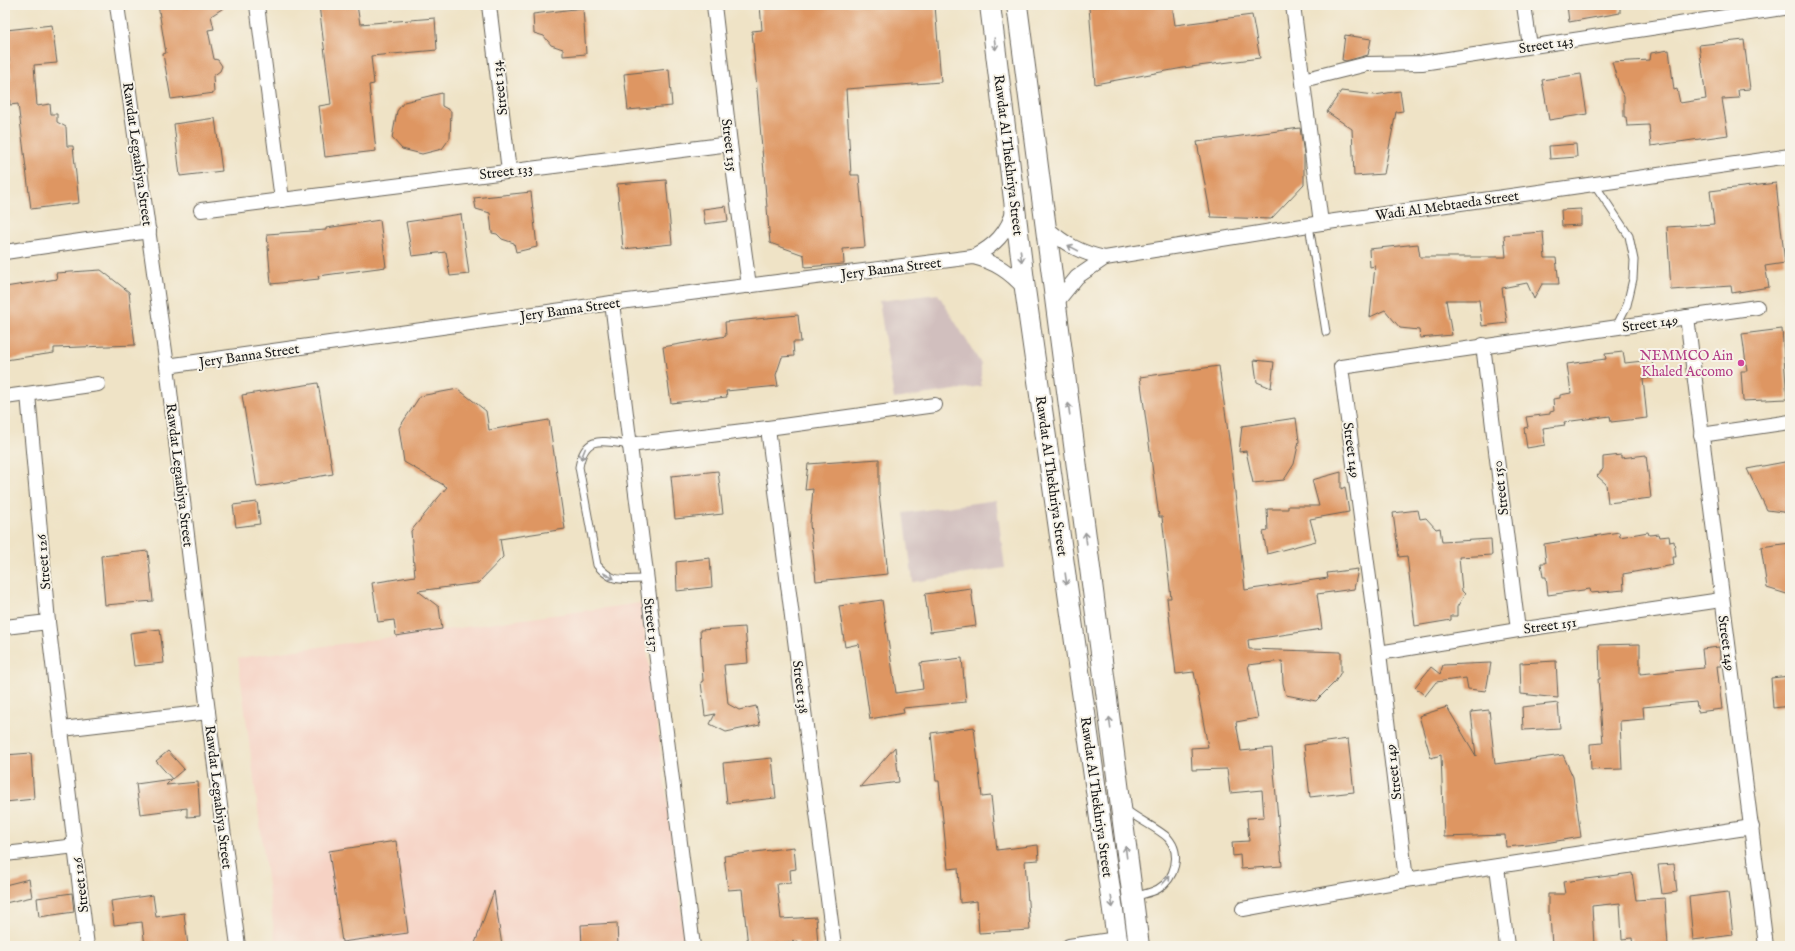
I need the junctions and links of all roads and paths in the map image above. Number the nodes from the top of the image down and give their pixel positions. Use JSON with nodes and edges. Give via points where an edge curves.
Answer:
{"nodes":[{"id":1,"x":117,"y":5,"type":"edge"},
{"id":2,"x":257,"y":5,"type":"edge"},
{"id":3,"x":488,"y":5,"type":"edge"},
{"id":4,"x":714,"y":5,"type":"edge"},
{"id":5,"x":990,"y":5,"type":"edge"},
{"id":6,"x":1017,"y":5,"type":"edge"},
{"id":7,"x":1293,"y":5,"type":"edge"},
{"id":8,"x":1524,"y":5,"type":"edge"},
{"id":9,"x":1790,"y":7,"type":"edge"},
{"id":10,"x":1757,"y":8,"type":"edge"},
{"id":11,"x":1530,"y":46,"type":"junction"},
{"id":12,"x":1303,"y":80,"type":"junction"},
{"id":13,"x":730,"y":144,"type":"junction"},
{"id":14,"x":1790,"y":156,"type":"edge"},
{"id":15,"x":509,"y":171,"type":"junction"},
{"id":16,"x":1595,"y":185,"type":"junction"},
{"id":17,"x":282,"y":200,"type":"junction"},
{"id":18,"x":1015,"y":202,"type":"junction"},
{"id":19,"x":201,"y":210,"type":"dead end"},
{"id":20,"x":1315,"y":224,"type":"junction"},
{"id":21,"x":1046,"y":227,"type":"junction"},
{"id":22,"x":149,"y":231,"type":"junction"},
{"id":23,"x":5,"y":252,"type":"edge"},
{"id":24,"x":973,"y":257,"type":"junction"},
{"id":25,"x":1105,"y":258,"type":"junction"},
{"id":26,"x":749,"y":286,"type":"junction"},
{"id":27,"x":1025,"y":289,"type":"junction"},
{"id":28,"x":612,"y":303,"type":"junction"},
{"id":29,"x":1055,"y":304,"type":"junction"},
{"id":30,"x":1757,"y":307,"type":"dead end"},
{"id":31,"x":1687,"y":317,"type":"junction"},
{"id":32,"x":1616,"y":327,"type":"junction"},
{"id":33,"x":1326,"y":332,"type":"dead end"},
{"id":34,"x":1483,"y":346,"type":"junction"},
{"id":35,"x":167,"y":366,"type":"junction"},
{"id":36,"x":98,"y":384,"type":"dead end"},
{"id":37,"x":28,"y":394,"type":"junction"},
{"id":38,"x":5,"y":397,"type":"edge"},
{"id":39,"x":935,"y":406,"type":"dead end"},
{"id":40,"x":1790,"y":422,"type":"edge"},
{"id":41,"x":768,"y":428,"type":"junction"},
{"id":42,"x":1701,"y":435,"type":"junction"},
{"id":43,"x":629,"y":445,"type":"junction"},
{"id":44,"x":646,"y":579,"type":"junction"},
{"id":45,"x":1721,"y":600,"type":"junction"},
{"id":46,"x":48,"y":622,"type":"junction"},
{"id":47,"x":5,"y":628,"type":"edge"},
{"id":48,"x":1518,"y":630,"type":"junction"},
{"id":49,"x":1378,"y":653,"type":"junction"},
{"id":50,"x":208,"y":712,"type":"junction"},
{"id":51,"x":62,"y":729,"type":"junction"},
{"id":52,"x":1120,"y":804,"type":"junction"},
{"id":53,"x":1752,"y":827,"type":"junction"},
{"id":54,"x":76,"y":846,"type":"junction"},
{"id":55,"x":5,"y":854,"type":"edge"},
{"id":56,"x":1497,"y":867,"type":"junction"},
{"id":57,"x":1406,"y":880,"type":"junction"},
{"id":58,"x":1132,"y":897,"type":"junction"},
{"id":59,"x":1243,"y":909,"type":"dead end"},
{"id":60,"x":1118,"y":942,"type":"edge"},
{"id":61,"x":87,"y":946,"type":"edge"},
{"id":62,"x":238,"y":946,"type":"edge"},
{"id":63,"x":693,"y":946,"type":"edge"},
{"id":64,"x":834,"y":946,"type":"edge"},
{"id":65,"x":1069,"y":946,"type":"edge"},
{"id":66,"x":1139,"y":946,"type":"edge"},
{"id":67,"x":1507,"y":946,"type":"edge"},
{"id":68,"x":1766,"y":946,"type":"edge"}],
"edges":[{"from":1,"to":22,"type":"street","name":"Rawdat Legaabiya Street"},
{"from":2,"to":17,"type":"street"},
{"from":3,"to":15,"type":"street","name":"Street 134"},
{"from":4,"to":13,"type":"street","name":"Street 135"},
{"from":5,"to":18,"type":"street","name":"Rawdat Al Thekhriya Street","one_way":true},
{"from":6,"to":21,"type":"street","name":"Rawdat Al Thekhriya Street"},
{"from":7,"to":12,"type":"street"},
{"from":8,"to":11,"type":"street"},
{"from":9,"to":10,"type":"street","name":"Street 143"},
{"from":10,"to":11,"type":"street","name":"Street 143"},
{"from":11,"to":12,"type":"street","name":"Street 143","via":[[1422,63],[1367,64]]},
{"from":12,"to":20,"type":"street"},
{"from":13,"to":15,"type":"street","name":"Street 133"},
{"from":13,"to":26,"type":"street","name":"Street 135"},
{"from":14,"to":16,"type":"street","name":"Wadi Al Mebtaeda Street"},
{"from":15,"to":17,"type":"street","name":"Street 133"},
{"from":16,"to":20,"type":"street","name":"Wadi Al Mebtaeda Street"},
{"from":16,"to":32,"type":"lane","via":[[1629,236],[1634,260],[1627,305]]},
{"from":17,"to":19,"type":"street","name":"Street 133"},
{"from":18,"to":24,"type":"street","name":"Jery Banna Street","via":[[1011,220],[1002,236],[989,248]]},
{"from":18,"to":27,"type":"street","name":"Rawdat Al Thekhriya Street","one_way":true},
{"from":20,"to":25,"type":"street","name":"Wadi Al Mebtaeda Street"},
{"from":20,"to":33,"type":"lane"},
{"from":25,"to":21,"type":"street","name":"Wadi Al Mebtaeda Street","one_way":true,"via":[[1088,255],[1072,248]]},
{"from":21,"to":29,"type":"street","name":"Rawdat Al Thekhriya Street"},
{"from":22,"to":23,"type":"street"},
{"from":22,"to":35,"type":"street","name":"Rawdat Legaabiya Street"},
{"from":24,"to":26,"type":"street","name":"Jery Banna Street"},
{"from":24,"to":27,"type":"street","name":"Jery Banna Street","via":[[1002,268],[1015,277]]},
{"from":25,"to":29,"type":"street","name":"Wadi Al Mebtaeda Street","via":[[1077,277]]},
{"from":26,"to":28,"type":"street","name":"Jery Banna Street"},
{"from":27,"to":60,"type":"street","name":"Rawdat Al Thekhriya Street","one_way":true},
{"from":28,"to":35,"type":"street","name":"Jery Banna Street"},
{"from":28,"to":43,"type":"street","name":"Street 137"},
{"from":52,"to":29,"type":"street","name":"Rawdat Al Thekhriya Street","one_way":true},
{"from":30,"to":31,"type":"street","name":"Street 149"},
{"from":31,"to":32,"type":"street","name":"Street 149"},
{"from":31,"to":42,"type":"street","name":"Street 149"},
{"from":32,"to":34,"type":"street","name":"Street 149"},
{"from":34,"to":48,"type":"street","name":"Street 150"},
{"from":34,"to":49,"type":"street","name":"Street 149","via":[[1341,367]]},
{"from":35,"to":50,"type":"street","name":"Rawdat Legaabiya Street"},
{"from":36,"to":37,"type":"street"},
{"from":37,"to":38,"type":"street"},
{"from":37,"to":46,"type":"street","name":"Street 126"},
{"from":39,"to":41,"type":"street"},
{"from":40,"to":42,"type":"street"},
{"from":41,"to":43,"type":"street"},
{"from":41,"to":64,"type":"street","name":"Street 138"},
{"from":42,"to":45,"type":"street","name":"Street 149"},
{"from":43,"to":44,"type":"street","name":"Street 137"},
{"from":43,"to":44,"type":"lane","one_way":true,"via":[[596,442],[587,446],[581,455],[579,467],[597,565],[605,574],[616,580]]},
{"from":44,"to":63,"type":"street","name":"Street 137"},
{"from":45,"to":48,"type":"street","name":"Street 151"},
{"from":45,"to":53,"type":"street","name":"Street 149"},
{"from":46,"to":47,"type":"street"},
{"from":46,"to":51,"type":"street","name":"Street 126"},
{"from":48,"to":49,"type":"street","name":"Street 151"},
{"from":49,"to":57,"type":"street","name":"Street 149"},
{"from":50,"to":51,"type":"street"},
{"from":50,"to":62,"type":"street","name":"Rawdat Legaabiya Street"},
{"from":51,"to":54,"type":"street","name":"Street 126"},
{"from":58,"to":52,"type":"street","name":"Rawdat Al Thekhriya Street","one_way":true},
{"from":58,"to":52,"type":"lane","one_way":true,"via":[[1158,889],[1170,876],[1176,862],[1175,850],[1168,838],[1133,816]]},
{"from":53,"to":56,"type":"street"},
{"from":53,"to":68,"type":"street","name":"Street 149"},
{"from":54,"to":55,"type":"street"},
{"from":54,"to":61,"type":"street","name":"Street 126"},
{"from":56,"to":57,"type":"street"},
{"from":56,"to":67,"type":"street"},
{"from":57,"to":59,"type":"street"},
{"from":58,"to":66,"type":"street","name":"Rawdat Al Thekhriya Street"},
{"from":60,"to":65,"type":"street"}]}
